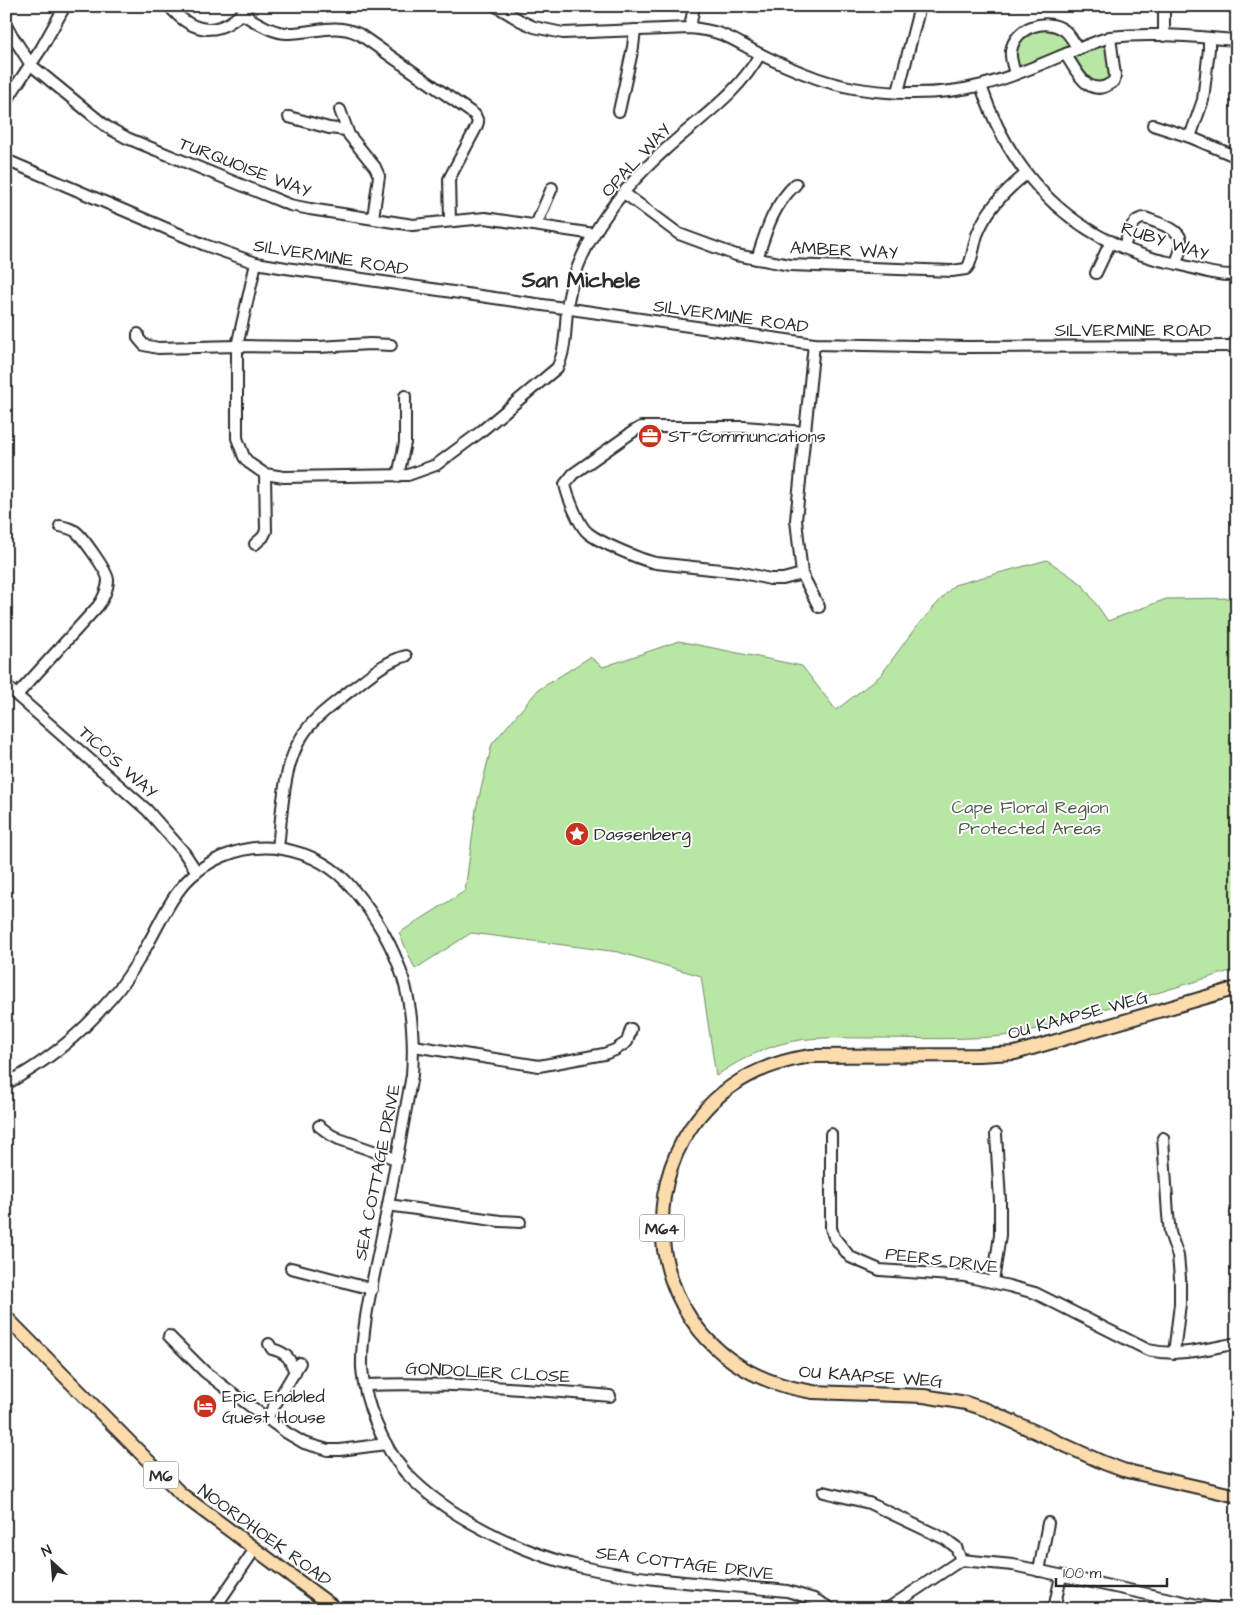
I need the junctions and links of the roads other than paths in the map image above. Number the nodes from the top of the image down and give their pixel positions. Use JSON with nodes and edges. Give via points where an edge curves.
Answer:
{"nodes":[{"id":1,"x":65,"y":6,"type":"edge"},
{"id":2,"x":169,"y":6,"type":"edge"},
{"id":3,"x":496,"y":6,"type":"edge"},
{"id":4,"x":694,"y":6,"type":"edge"},
{"id":5,"x":920,"y":6,"type":"edge"},
{"id":6,"x":1164,"y":6,"type":"edge"},
{"id":7,"x":245,"y":10,"type":"edge"},
{"id":8,"x":6,"y":26,"type":"edge"},
{"id":9,"x":690,"y":28,"type":"junction"},
{"id":10,"x":635,"y":30,"type":"junction"},
{"id":11,"x":1164,"y":36,"type":"junction"},
{"id":12,"x":1110,"y":37,"type":"junction"},
{"id":13,"x":1209,"y":38,"type":"junction"},
{"id":14,"x":1237,"y":40,"type":"edge"},
{"id":15,"x":1078,"y":49,"type":"junction"},
{"id":16,"x":760,"y":54,"type":"junction"},
{"id":17,"x":1066,"y":54,"type":"junction"},
{"id":18,"x":31,"y":65,"type":"junction"},
{"id":19,"x":1015,"y":74,"type":"junction"},
{"id":20,"x":981,"y":86,"type":"junction"},
{"id":21,"x":898,"y":92,"type":"junction"},
{"id":22,"x":7,"y":100,"type":"edge"},
{"id":23,"x":340,"y":110,"type":"dead end"},
{"id":24,"x":619,"y":111,"type":"dead end"},
{"id":25,"x":289,"y":117,"type":"dead end"},
{"id":26,"x":1153,"y":125,"type":"dead end"},
{"id":27,"x":346,"y":130,"type":"junction"},
{"id":28,"x":1190,"y":137,"type":"junction"},
{"id":29,"x":1237,"y":157,"type":"edge"},
{"id":30,"x":6,"y":160,"type":"edge"},
{"id":31,"x":1026,"y":174,"type":"junction"},
{"id":32,"x":796,"y":184,"type":"dead end"},
{"id":33,"x":552,"y":188,"type":"dead end"},
{"id":34,"x":624,"y":193,"type":"junction"},
{"id":35,"x":373,"y":218,"type":"junction"},
{"id":36,"x":450,"y":222,"type":"junction"},
{"id":37,"x":536,"y":225,"type":"junction"},
{"id":38,"x":594,"y":234,"type":"junction"},
{"id":39,"x":1111,"y":241,"type":"junction"},
{"id":40,"x":1124,"y":247,"type":"junction"},
{"id":41,"x":757,"y":259,"type":"junction"},
{"id":42,"x":256,"y":263,"type":"junction"},
{"id":43,"x":1176,"y":263,"type":"junction"},
{"id":44,"x":1096,"y":272,"type":"dead end"},
{"id":45,"x":1237,"y":275,"type":"edge"},
{"id":46,"x":567,"y":309,"type":"junction"},
{"id":47,"x":138,"y":334,"type":"dead end"},
{"id":48,"x":814,"y":344,"type":"junction"},
{"id":49,"x":391,"y":345,"type":"dead end"},
{"id":50,"x":237,"y":346,"type":"junction"},
{"id":51,"x":1237,"y":346,"type":"edge"},
{"id":52,"x":405,"y":396,"type":"dead end"},
{"id":53,"x":805,"y":432,"type":"junction"},
{"id":54,"x":265,"y":474,"type":"junction"},
{"id":55,"x":398,"y":476,"type":"junction"},
{"id":56,"x":63,"y":526,"type":"dead end"},
{"id":57,"x":255,"y":544,"type":"dead end"},
{"id":58,"x":802,"y":574,"type":"junction"},
{"id":59,"x":819,"y":607,"type":"dead end"},
{"id":60,"x":406,"y":656,"type":"dead end"},
{"id":61,"x":6,"y":686,"type":"edge"},
{"id":62,"x":17,"y":695,"type":"junction"},
{"id":63,"x":278,"y":848,"type":"junction"},
{"id":64,"x":197,"y":872,"type":"junction"},
{"id":65,"x":1237,"y":988,"type":"edge"},
{"id":66,"x":630,"y":1029,"type":"dead end"},
{"id":67,"x":414,"y":1046,"type":"junction"},
{"id":68,"x":6,"y":1084,"type":"edge"},
{"id":69,"x":319,"y":1126,"type":"dead end"},
{"id":70,"x":831,"y":1134,"type":"dead end"},
{"id":71,"x":996,"y":1134,"type":"dead end"},
{"id":72,"x":1163,"y":1138,"type":"dead end"},
{"id":73,"x":396,"y":1159,"type":"junction"},
{"id":74,"x":388,"y":1205,"type":"junction"},
{"id":75,"x":520,"y":1222,"type":"dead end"},
{"id":76,"x":291,"y":1268,"type":"dead end"},
{"id":77,"x":993,"y":1282,"type":"junction"},
{"id":78,"x":372,"y":1289,"type":"junction"},
{"id":79,"x":6,"y":1317,"type":"edge"},
{"id":80,"x":169,"y":1336,"type":"dead end"},
{"id":81,"x":1237,"y":1343,"type":"edge"},
{"id":82,"x":269,"y":1344,"type":"dead end"},
{"id":83,"x":1174,"y":1353,"type":"junction"},
{"id":84,"x":300,"y":1363,"type":"dead end"},
{"id":85,"x":295,"y":1373,"type":"junction"},
{"id":86,"x":365,"y":1385,"type":"junction"},
{"id":87,"x":610,"y":1396,"type":"dead end"},
{"id":88,"x":266,"y":1418,"type":"junction"},
{"id":89,"x":386,"y":1444,"type":"junction"},
{"id":90,"x":824,"y":1492,"type":"dead end"},
{"id":91,"x":1237,"y":1496,"type":"edge"},
{"id":92,"x":1048,"y":1523,"type":"dead end"},
{"id":93,"x":255,"y":1549,"type":"junction"},
{"id":94,"x":961,"y":1560,"type":"junction"},
{"id":95,"x":1039,"y":1571,"type":"junction"},
{"id":96,"x":1061,"y":1576,"type":"junction"},
{"id":97,"x":214,"y":1609,"type":"edge"},
{"id":98,"x":336,"y":1609,"type":"edge"},
{"id":99,"x":832,"y":1609,"type":"edge"},
{"id":100,"x":887,"y":1609,"type":"edge"},
{"id":101,"x":1054,"y":1609,"type":"edge"},
{"id":102,"x":1216,"y":1609,"type":"edge"}],
"edges":[{"from":1,"to":18,"type":"street"},
{"from":2,"to":7,"type":"street","via":[[202,28],[221,28]]},
{"from":3,"to":10,"type":"street","via":[[521,22],[547,30]]},
{"from":4,"to":9,"type":"street"},
{"from":5,"to":21,"type":"street"},
{"from":6,"to":11,"type":"street"},
{"from":7,"to":36,"type":"street","via":[[283,33],[338,28],[351,30],[475,115],[476,128],[449,179]]},
{"from":8,"to":18,"type":"street","name":"TURQUOISE WAY"},
{"from":9,"to":10,"type":"street"},
{"from":9,"to":16,"type":"street","via":[[719,32]]},
{"from":10,"to":24,"type":"street"},
{"from":11,"to":12,"type":"street"},
{"from":11,"to":13,"type":"street"},
{"from":12,"to":15,"type":"street"},
{"from":12,"to":17,"type":"street","via":[[1116,72],[1114,81],[1103,87],[1085,83]]},
{"from":13,"to":14,"type":"street"},
{"from":13,"to":28,"type":"street","via":[[1203,100]]},
{"from":15,"to":17,"type":"street"},
{"from":15,"to":19,"type":"street","via":[[1067,32],[1058,27],[1043,24],[1028,28],[1012,47],[1010,56]]},
{"from":16,"to":21,"type":"street","via":[[836,84]]},
{"from":16,"to":34,"type":"street","name":"OPAL WAY","via":[[735,89],[666,148]]},
{"from":17,"to":19,"type":"street"},
{"from":18,"to":22,"type":"street"},
{"from":18,"to":35,"type":"street","name":"TURQUOISE WAY","via":[[107,127],[127,138],[298,207]]},
{"from":19,"to":20,"type":"street"},
{"from":20,"to":21,"type":"street"},
{"from":20,"to":31,"type":"street","name":"RUBY WAY","via":[[994,120]]},
{"from":23,"to":27,"type":"street"},
{"from":25,"to":27,"type":"street"},
{"from":26,"to":28,"type":"street"},
{"from":27,"to":35,"type":"street","via":[[379,176]]},
{"from":28,"to":29,"type":"street"},
{"from":30,"to":42,"type":"street","name":"SILVERMINE ROAD","via":[[170,231]]},
{"from":31,"to":39,"type":"street","name":"RUBY WAY","via":[[1054,205]]},
{"from":31,"to":41,"type":"street","name":"AMBER WAY","via":[[994,206],[978,232],[966,269],[790,265]]},
{"from":32,"to":41,"type":"street","via":[[787,192],[768,223]]},
{"from":33,"to":37,"type":"street"},
{"from":34,"to":38,"type":"street","name":"OPAL WAY"},
{"from":34,"to":41,"type":"street","name":"AMBER WAY","via":[[679,234],[736,255]]},
{"from":35,"to":36,"type":"street","name":"TURQUOISE WAY","via":[[413,225]]},
{"from":36,"to":37,"type":"street","name":"TURQUOISE WAY","via":[[485,218]]},
{"from":37,"to":38,"type":"street","name":"TURQUOISE WAY"},
{"from":38,"to":46,"type":"street","name":"OPAL WAY","via":[[578,268]]},
{"from":39,"to":40,"type":"street","name":"RUBY WAY"},
{"from":39,"to":44,"type":"street"},
{"from":40,"to":43,"type":"street","name":"RUBY WAY"},
{"from":40,"to":43,"type":"street","via":[[1133,224],[1145,218],[1178,234],[1182,243]]},
{"from":42,"to":46,"type":"street","name":"SILVERMINE ROAD"},
{"from":42,"to":50,"type":"street"},
{"from":43,"to":45,"type":"street","name":"RUBY WAY","via":[[1216,275]]},
{"from":46,"to":48,"type":"street","name":"SILVERMINE ROAD"},
{"from":46,"to":55,"type":"street","name":"OPAL WAY","via":[[560,363],[552,374],[453,454],[416,473]]},
{"from":47,"to":50,"type":"street","via":[[144,345],[151,347]]},
{"from":48,"to":51,"type":"street","name":"SILVERMINE ROAD"},
{"from":48,"to":53,"type":"street"},
{"from":49,"to":50,"type":"street"},
{"from":50,"to":54,"type":"street","via":[[237,438],[244,457]]},
{"from":52,"to":55,"type":"street","via":[[405,443]]},
{"from":53,"to":58,"type":"street","via":[[796,520]]},
{"from":53,"to":58,"type":"street","via":[[744,426],[641,427],[573,474],[564,484],[580,523],[588,533],[643,560],[770,579]]},
{"from":54,"to":55,"type":"street","name":"OPAL WAY"},
{"from":54,"to":57,"type":"street","via":[[266,532]]},
{"from":56,"to":62,"type":"street","via":[[81,536],[105,571],[108,582],[98,606]]},
{"from":58,"to":59,"type":"street"},
{"from":60,"to":63,"type":"street","via":[[391,661],[366,679],[317,717],[306,730],[290,761]]},
{"from":61,"to":62,"type":"street","name":"TICO'S WAY"},
{"from":62,"to":64,"type":"street","name":"TICO'S WAY","via":[[147,810]]},
{"from":63,"to":64,"type":"street","name":"SEA COTTAGE DRIVE","via":[[259,847],[226,855]]},
{"from":63,"to":67,"type":"street","name":"SEA COTTAGE DRIVE","via":[[298,852],[330,867],[350,885],[378,922],[404,978],[412,1015]]},
{"from":64,"to":68,"type":"street","name":"SEA COTTAGE DRIVE","via":[[177,892],[128,976],[107,1004],[64,1046]]},
{"from":65,"to":91,"type":"main road","name":"OU KAAPSE WEG","number":"M64","via":[[1015,1053],[811,1056],[764,1068],[716,1099],[688,1133],[673,1163],[663,1199],[662,1245],[670,1278],[694,1324],[728,1358],[767,1380],[813,1392],[924,1396],[966,1403],[1123,1470]]},
{"from":66,"to":67,"type":"street","via":[[627,1042],[615,1050],[575,1061],[539,1066]]},
{"from":67,"to":73,"type":"street","name":"SEA COTTAGE DRIVE","via":[[412,1075]]},
{"from":69,"to":73,"type":"street","via":[[339,1139]]},
{"from":70,"to":77,"type":"street","name":"PEERS DRIVE","via":[[831,1228],[834,1238],[850,1257],[880,1270],[946,1274]]},
{"from":71,"to":77,"type":"street","via":[[1000,1235]]},
{"from":72,"to":83,"type":"street","via":[[1170,1233],[1178,1256],[1180,1278]]},
{"from":73,"to":74,"type":"street","name":"SEA COTTAGE DRIVE"},
{"from":74,"to":75,"type":"street"},
{"from":74,"to":78,"type":"street","name":"SEA COTTAGE DRIVE"},
{"from":76,"to":78,"type":"street"},
{"from":77,"to":83,"type":"street","name":"PEERS DRIVE","via":[[1035,1293],[1148,1350]]},
{"from":78,"to":86,"type":"street","name":"SEA COTTAGE DRIVE","via":[[363,1352]]},
{"from":79,"to":93,"type":"main road","name":"NOORDHOEK ROAD","number":"M6","via":[[180,1494]]},
{"from":80,"to":88,"type":"street","via":[[205,1372]]},
{"from":81,"to":83,"type":"street","name":"PEERS DRIVE"},
{"from":82,"to":85,"type":"street","via":[[272,1349],[288,1356]]},
{"from":84,"to":85,"type":"street"},
{"from":85,"to":88,"type":"street"},
{"from":86,"to":87,"type":"street","name":"GONDOLIER CLOSE","via":[[500,1386]]},
{"from":86,"to":89,"type":"street","name":"SEA COTTAGE DRIVE","via":[[373,1415]]},
{"from":88,"to":89,"type":"street","via":[[304,1443],[328,1450]]},
{"from":89,"to":99,"type":"street","name":"SEA COTTAGE DRIVE","via":[[406,1473],[432,1498],[488,1532],[546,1556],[617,1574],[787,1591],[814,1599]]},
{"from":90,"to":94,"type":"street","via":[[876,1506],[945,1539],[956,1547]]},
{"from":92,"to":95,"type":"street"},
{"from":93,"to":97,"type":"street"},
{"from":93,"to":98,"type":"main road","name":"NOORDHOEK ROAD","number":"M6"},
{"from":94,"to":95,"type":"street"},
{"from":94,"to":100,"type":"street"},
{"from":95,"to":96,"type":"street"},
{"from":96,"to":101,"type":"street"},
{"from":96,"to":102,"type":"street"}]}
